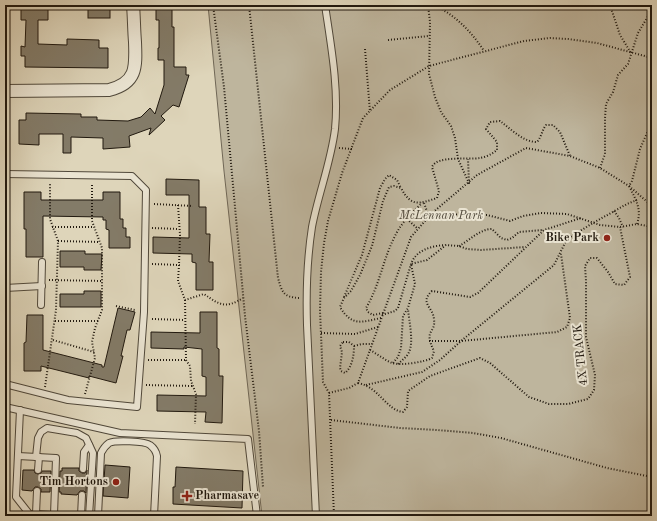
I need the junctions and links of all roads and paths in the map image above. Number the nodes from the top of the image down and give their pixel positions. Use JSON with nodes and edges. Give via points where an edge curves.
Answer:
{"nodes":[{"id":1,"x":133,"y":5,"type":"edge"},
{"id":2,"x":213,"y":5,"type":"edge"},
{"id":3,"x":249,"y":5,"type":"edge"},
{"id":4,"x":325,"y":5,"type":"edge"},
{"id":5,"x":428,"y":5,"type":"edge"},
{"id":6,"x":434,"y":5,"type":"edge"},
{"id":7,"x":610,"y":5,"type":"edge"},
{"id":8,"x":649,"y":5,"type":"edge"},
{"id":9,"x":429,"y":36,"type":"junction"},
{"id":10,"x":388,"y":40,"type":"dead end"},
{"id":11,"x":365,"y":49,"type":"dead end"},
{"id":12,"x":484,"y":51,"type":"junction"},
{"id":13,"x":632,"y":53,"type":"junction"},
{"id":14,"x":652,"y":58,"type":"edge"},
{"id":15,"x":430,"y":66,"type":"junction"},
{"id":16,"x":5,"y":91,"type":"edge"},
{"id":17,"x":370,"y":112,"type":"junction"},
{"id":18,"x":652,"y":122,"type":"edge"},
{"id":19,"x":570,"y":156,"type":"junction"},
{"id":20,"x":458,"y":159,"type":"junction"},
{"id":21,"x":468,"y":159,"type":"junction"},
{"id":22,"x":600,"y":168,"type":"junction"},
{"id":23,"x":5,"y":174,"type":"edge"},
{"id":24,"x":50,"y":175,"type":"junction"},
{"id":25,"x":92,"y":176,"type":"junction"},
{"id":26,"x":469,"y":183,"type":"junction"},
{"id":27,"x":629,"y":186,"type":"junction"},
{"id":28,"x":401,"y":188,"type":"junction"},
{"id":29,"x":637,"y":200,"type":"junction"},
{"id":30,"x":423,"y":203,"type":"junction"},
{"id":31,"x":146,"y":204,"type":"junction"},
{"id":32,"x":178,"y":205,"type":"junction"},
{"id":33,"x":193,"y":206,"type":"dead end"},
{"id":34,"x":652,"y":206,"type":"edge"},
{"id":35,"x":614,"y":211,"type":"junction"},
{"id":36,"x":431,"y":214,"type":"junction"},
{"id":37,"x":429,"y":217,"type":"junction"},
{"id":38,"x":581,"y":218,"type":"junction"},
{"id":39,"x":407,"y":219,"type":"junction"},
{"id":40,"x":593,"y":223,"type":"junction"},
{"id":41,"x":637,"y":224,"type":"junction"},
{"id":42,"x":52,"y":227,"type":"junction"},
{"id":43,"x":94,"y":227,"type":"junction"},
{"id":44,"x":621,"y":227,"type":"junction"},
{"id":45,"x":652,"y":227,"type":"edge"},
{"id":46,"x":145,"y":228,"type":"junction"},
{"id":47,"x":179,"y":229,"type":"junction"},
{"id":48,"x":418,"y":229,"type":"junction"},
{"id":49,"x":544,"y":230,"type":"junction"},
{"id":50,"x":58,"y":241,"type":"junction"},
{"id":51,"x":100,"y":242,"type":"junction"},
{"id":52,"x":446,"y":245,"type":"junction"},
{"id":53,"x":459,"y":246,"type":"junction"},
{"id":54,"x":526,"y":247,"type":"junction"},
{"id":55,"x":561,"y":253,"type":"junction"},
{"id":56,"x":42,"y":262,"type":"dead end"},
{"id":57,"x":145,"y":264,"type":"junction"},
{"id":58,"x":411,"y":264,"type":"junction"},
{"id":59,"x":179,"y":265,"type":"junction"},
{"id":60,"x":57,"y":280,"type":"junction"},
{"id":61,"x":102,"y":281,"type":"junction"},
{"id":62,"x":42,"y":283,"type":"junction"},
{"id":63,"x":5,"y":288,"type":"edge"},
{"id":64,"x":243,"y":298,"type":"junction"},
{"id":65,"x":344,"y":298,"type":"junction"},
{"id":66,"x":306,"y":299,"type":"junction"},
{"id":67,"x":185,"y":300,"type":"junction"},
{"id":68,"x":41,"y":305,"type":"dead end"},
{"id":69,"x":116,"y":306,"type":"dead end"},
{"id":70,"x":408,"y":308,"type":"junction"},
{"id":71,"x":144,"y":312,"type":"junction"},
{"id":72,"x":382,"y":315,"type":"junction"},
{"id":73,"x":185,"y":320,"type":"junction"},
{"id":74,"x":55,"y":321,"type":"junction"},
{"id":75,"x":98,"y":321,"type":"junction"},
{"id":76,"x":378,"y":327,"type":"junction"},
{"id":77,"x":321,"y":333,"type":"junction"},
{"id":78,"x":52,"y":340,"type":"junction"},
{"id":79,"x":429,"y":341,"type":"junction"},
{"id":80,"x":462,"y":341,"type":"junction"},
{"id":81,"x":372,"y":344,"type":"junction"},
{"id":82,"x":354,"y":346,"type":"junction"},
{"id":83,"x":370,"y":349,"type":"junction"},
{"id":84,"x":94,"y":352,"type":"junction"},
{"id":85,"x":140,"y":360,"type":"junction"},
{"id":86,"x":186,"y":360,"type":"junction"},
{"id":87,"x":392,"y":363,"type":"junction"},
{"id":88,"x":398,"y":364,"type":"junction"},
{"id":89,"x":358,"y":383,"type":"junction"},
{"id":90,"x":5,"y":384,"type":"edge"},
{"id":91,"x":138,"y":385,"type":"junction"},
{"id":92,"x":366,"y":385,"type":"junction"},
{"id":93,"x":193,"y":386,"type":"junction"},
{"id":94,"x":329,"y":393,"type":"junction"},
{"id":95,"x":44,"y":394,"type":"junction"},
{"id":96,"x":83,"y":401,"type":"junction"},
{"id":97,"x":5,"y":407,"type":"edge"},
{"id":98,"x":20,"y":410,"type":"junction"},
{"id":99,"x":331,"y":420,"type":"junction"},
{"id":100,"x":195,"y":424,"type":"dead end"},
{"id":101,"x":89,"y":445,"type":"junction"},
{"id":102,"x":18,"y":456,"type":"junction"},
{"id":103,"x":38,"y":457,"type":"junction"},
{"id":104,"x":83,"y":469,"type":"dead end"},
{"id":105,"x":38,"y":470,"type":"dead end"},
{"id":106,"x":652,"y":477,"type":"edge"},
{"id":107,"x":37,"y":491,"type":"dead end"},
{"id":108,"x":264,"y":493,"type":"dead end"},
{"id":109,"x":82,"y":495,"type":"dead end"},
{"id":110,"x":34,"y":515,"type":"edge"},
{"id":111,"x":54,"y":515,"type":"edge"},
{"id":112,"x":68,"y":516,"type":"edge"},
{"id":113,"x":81,"y":516,"type":"edge"},
{"id":114,"x":89,"y":516,"type":"edge"},
{"id":115,"x":98,"y":516,"type":"edge"},
{"id":116,"x":154,"y":516,"type":"edge"},
{"id":117,"x":257,"y":516,"type":"edge"},
{"id":118,"x":316,"y":516,"type":"edge"},
{"id":119,"x":334,"y":516,"type":"edge"}],
"edges":[{"from":1,"to":16,"type":"street","via":[[136,65],[126,83],[109,90]]},
{"from":2,"to":64,"type":"path","via":[[224,87]]},
{"from":3,"to":66,"type":"path","via":[[278,278],[281,290],[286,296]]},
{"from":4,"to":66,"type":"lane","via":[[336,86],[336,107],[333,136],[312,228]]},
{"from":5,"to":9,"type":"path"},
{"from":6,"to":12,"type":"path","via":[[457,20],[473,35]]},
{"from":7,"to":13,"type":"path","via":[[620,36]]},
{"from":8,"to":13,"type":"path","via":[[650,13],[638,33]]},
{"from":9,"to":10,"type":"path"},
{"from":9,"to":15,"type":"path"},
{"from":11,"to":17,"type":"path"},
{"from":12,"to":13,"type":"path","via":[[524,41],[550,38],[597,43]]},
{"from":12,"to":15,"type":"path"},
{"from":13,"to":14,"type":"path"},
{"from":13,"to":22,"type":"path","via":[[628,64],[618,75],[606,104],[605,154]]},
{"from":15,"to":17,"type":"path","via":[[390,90]]},
{"from":15,"to":20,"type":"path","via":[[429,74],[435,97],[451,126]]},
{"from":17,"to":77,"type":"path","via":[[363,118],[344,167],[328,222],[321,272]]},
{"from":18,"to":27,"type":"path","via":[[640,149]]},
{"from":19,"to":21,"type":"path","via":[[560,132],[554,125],[546,125],[542,136],[537,142],[532,142],[500,121],[490,122],[486,129],[497,142],[497,150],[482,158]]},
{"from":19,"to":22,"type":"path"},
{"from":19,"to":26,"type":"path","via":[[526,148]]},
{"from":20,"to":21,"type":"path"},
{"from":20,"to":26,"type":"path"},
{"from":20,"to":30,"type":"path","via":[[440,159],[433,163],[439,190],[437,198]]},
{"from":21,"to":26,"type":"path"},
{"from":22,"to":27,"type":"path"},
{"from":23,"to":24,"type":"lane"},
{"from":24,"to":25,"type":"lane"},
{"from":24,"to":42,"type":"path"},
{"from":25,"to":31,"type":"lane","via":[[132,176],[146,190]]},
{"from":25,"to":43,"type":"path"},
{"from":26,"to":36,"type":"path"},
{"from":27,"to":29,"type":"path"},
{"from":27,"to":34,"type":"path"},
{"from":28,"to":30,"type":"path","via":[[414,202]]},
{"from":28,"to":65,"type":"path","via":[[389,187],[386,192],[372,246],[351,291]]},
{"from":28,"to":65,"type":"path","via":[[397,180],[389,175],[385,178],[362,255]]},
{"from":29,"to":35,"type":"path"},
{"from":29,"to":41,"type":"path","via":[[640,215]]},
{"from":30,"to":37,"type":"path"},
{"from":30,"to":39,"type":"path"},
{"from":31,"to":32,"type":"path"},
{"from":31,"to":46,"type":"lane"},
{"from":32,"to":33,"type":"path"},
{"from":32,"to":47,"type":"path"},
{"from":35,"to":40,"type":"path"},
{"from":35,"to":44,"type":"path"},
{"from":36,"to":37,"type":"path"},
{"from":36,"to":38,"type":"path","via":[[487,215],[510,220],[541,212]]},
{"from":37,"to":48,"type":"path"},
{"from":38,"to":40,"type":"path"},
{"from":38,"to":49,"type":"path"},
{"from":39,"to":48,"type":"path"},
{"from":39,"to":72,"type":"path","via":[[396,233],[380,279],[366,308],[372,315]]},
{"from":40,"to":44,"type":"path"},
{"from":40,"to":55,"type":"path","via":[[567,239]]},
{"from":41,"to":44,"type":"path"},
{"from":41,"to":45,"type":"path"},
{"from":42,"to":43,"type":"path"},
{"from":42,"to":50,"type":"path"},
{"from":43,"to":51,"type":"path"},
{"from":44,"to":92,"type":"path","name":"4X TRACK","via":[[630,277],[624,285],[615,284],[597,258],[590,258],[585,266],[586,337],[595,375],[594,390],[588,399],[568,404],[549,404],[529,397],[490,363],[480,358],[430,376],[419,383],[408,391],[407,407],[403,412],[396,411],[375,390]]},
{"from":46,"to":47,"type":"path"},
{"from":46,"to":57,"type":"lane"},
{"from":47,"to":59,"type":"path"},
{"from":48,"to":72,"type":"path","via":[[410,237]]},
{"from":49,"to":53,"type":"path","via":[[519,232],[507,240],[492,229],[487,229]]},
{"from":49,"to":54,"type":"path"},
{"from":50,"to":51,"type":"path"},
{"from":50,"to":60,"type":"path"},
{"from":51,"to":61,"type":"path"},
{"from":52,"to":53,"type":"path"},
{"from":52,"to":58,"type":"path","via":[[428,260]]},
{"from":52,"to":58,"type":"path","via":[[417,253]]},
{"from":53,"to":54,"type":"path","via":[[481,250]]},
{"from":54,"to":79,"type":"path","via":[[478,293],[470,297],[432,291],[428,294],[427,305],[434,318]]},
{"from":55,"to":80,"type":"path","via":[[554,265]]},
{"from":55,"to":80,"type":"path","via":[[570,318],[567,327],[557,332]]},
{"from":56,"to":62,"type":"lane"},
{"from":57,"to":59,"type":"path"},
{"from":57,"to":71,"type":"lane"},
{"from":58,"to":70,"type":"path","via":[[416,280]]},
{"from":58,"to":72,"type":"path","via":[[398,308]]},
{"from":59,"to":67,"type":"path","via":[[178,281]]},
{"from":60,"to":61,"type":"path"},
{"from":60,"to":62,"type":"path"},
{"from":60,"to":74,"type":"path"},
{"from":61,"to":75,"type":"path","via":[[102,310]]},
{"from":62,"to":63,"type":"lane"},
{"from":62,"to":68,"type":"lane"},
{"from":64,"to":67,"type":"path","via":[[234,304],[219,305],[204,294]]},
{"from":64,"to":108,"type":"path"},
{"from":65,"to":72,"type":"path","via":[[340,307],[344,315],[352,320],[364,323]]},
{"from":66,"to":118,"type":"lane"},
{"from":67,"to":73,"type":"path"},
{"from":69,"to":71,"type":"path"},
{"from":70,"to":87,"type":"path","via":[[403,316],[402,342],[398,357]]},
{"from":70,"to":88,"type":"path","via":[[410,349]]},
{"from":71,"to":73,"type":"path","via":[[151,319]]},
{"from":71,"to":85,"type":"lane"},
{"from":72,"to":76,"type":"path"},
{"from":73,"to":86,"type":"path"},
{"from":74,"to":75,"type":"path"},
{"from":74,"to":78,"type":"path"},
{"from":75,"to":84,"type":"path","via":[[92,342]]},
{"from":76,"to":77,"type":"path","via":[[355,334]]},
{"from":76,"to":81,"type":"path"},
{"from":77,"to":94,"type":"path","via":[[323,382]]},
{"from":78,"to":84,"type":"path"},
{"from":78,"to":95,"type":"path"},
{"from":79,"to":80,"type":"path"},
{"from":79,"to":88,"type":"path","via":[[434,351],[432,358]]},
{"from":80,"to":92,"type":"path","via":[[422,372]]},
{"from":81,"to":82,"type":"path"},
{"from":81,"to":83,"type":"path"},
{"from":82,"to":82,"type":"path","via":[[349,369],[342,372],[340,346],[343,342],[349,342]]},
{"from":83,"to":87,"type":"path"},
{"from":83,"to":89,"type":"path"},
{"from":84,"to":96,"type":"path","via":[[95,358]]},
{"from":85,"to":86,"type":"path"},
{"from":85,"to":91,"type":"lane"},
{"from":86,"to":93,"type":"path","via":[[190,366]]},
{"from":87,"to":88,"type":"path"},
{"from":89,"to":92,"type":"path","name":"4X TRACK"},
{"from":89,"to":94,"type":"path"},
{"from":90,"to":95,"type":"lane"},
{"from":91,"to":93,"type":"path"},
{"from":91,"to":96,"type":"lane","via":[[136,408]]},
{"from":93,"to":100,"type":"path","via":[[196,394]]},
{"from":94,"to":99,"type":"path"},
{"from":95,"to":96,"type":"lane"},
{"from":97,"to":98,"type":"lane"},
{"from":98,"to":102,"type":"lane"},
{"from":98,"to":117,"type":"lane","via":[[120,433],[248,439]]},
{"from":99,"to":106,"type":"path","via":[[501,438],[606,468]]},
{"from":99,"to":119,"type":"path"},
{"from":101,"to":103,"type":"lane","via":[[81,434],[47,428],[38,438]]},
{"from":101,"to":104,"type":"lane","via":[[84,452]]},
{"from":101,"to":114,"type":"lane","via":[[93,453]]},
{"from":102,"to":103,"type":"lane"},
{"from":102,"to":110,"type":"lane","via":[[16,497]]},
{"from":103,"to":105,"type":"lane"},
{"from":103,"to":111,"type":"lane","via":[[56,458]]},
{"from":107,"to":110,"type":"lane"},
{"from":109,"to":113,"type":"lane"},
{"from":110,"to":111,"type":"lane"},
{"from":111,"to":112,"type":"lane"},
{"from":115,"to":116,"type":"lane","via":[[102,453],[108,444],[113,442],[147,443],[155,450],[157,456]]}]}
